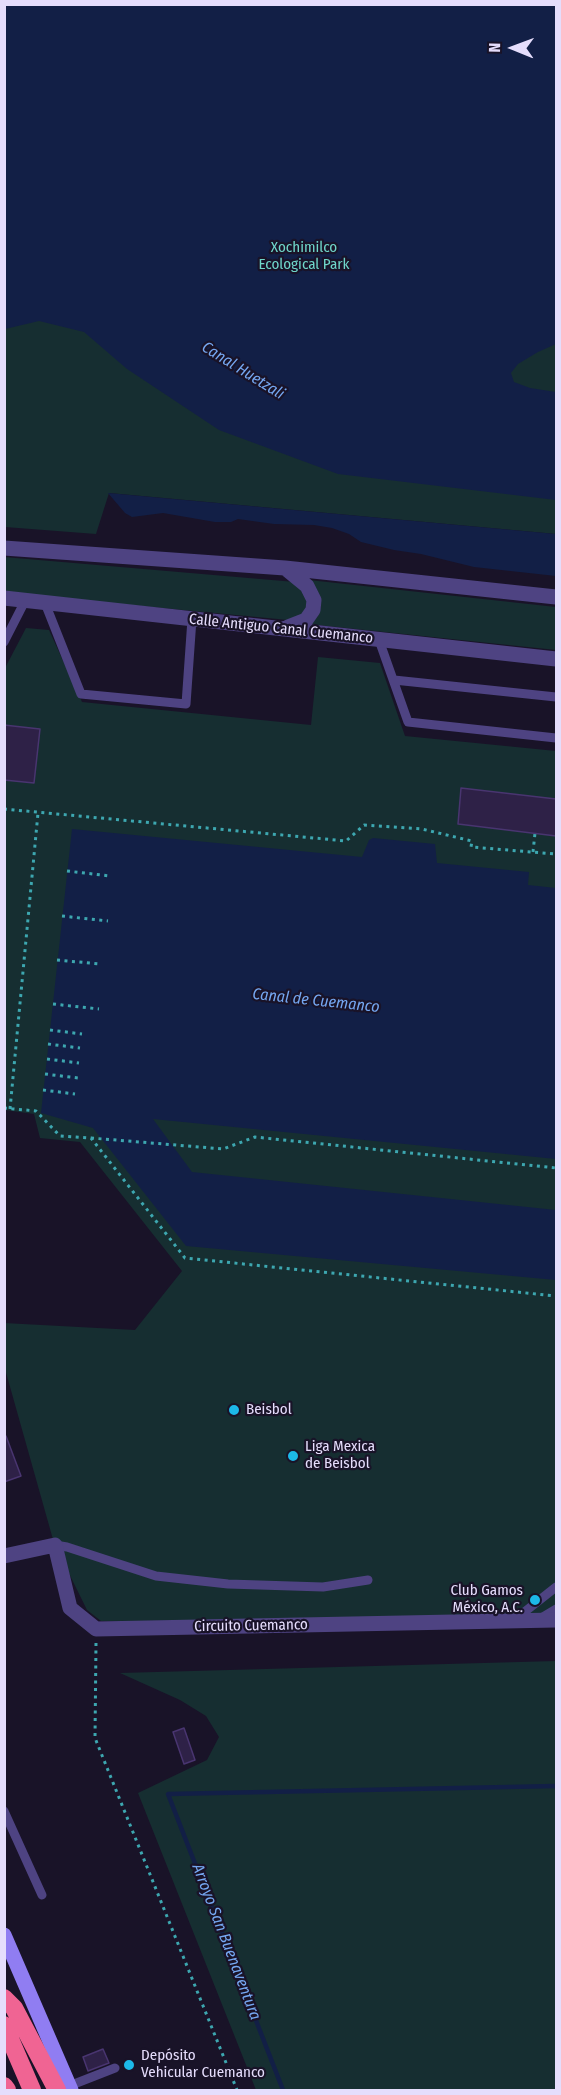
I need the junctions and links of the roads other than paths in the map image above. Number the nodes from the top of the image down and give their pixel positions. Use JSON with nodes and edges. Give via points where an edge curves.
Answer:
{"nodes":[{"id":1,"x":4,"y":548,"type":"edge"},
{"id":2,"x":285,"y":568,"type":"junction"},
{"id":3,"x":556,"y":597,"type":"edge"},
{"id":4,"x":4,"y":598,"type":"edge"},
{"id":5,"x":25,"y":601,"type":"junction"},
{"id":6,"x":45,"y":603,"type":"junction"},
{"id":7,"x":192,"y":619,"type":"junction"},
{"id":8,"x":282,"y":628,"type":"junction"},
{"id":9,"x":379,"y":640,"type":"junction"},
{"id":10,"x":4,"y":642,"type":"edge"},
{"id":11,"x":556,"y":659,"type":"edge"},
{"id":12,"x":394,"y":680,"type":"junction"},
{"id":13,"x":556,"y":697,"type":"edge"},
{"id":14,"x":556,"y":738,"type":"edge"},
{"id":15,"x":55,"y":1545,"type":"junction"},
{"id":16,"x":4,"y":1556,"type":"edge"},
{"id":17,"x":368,"y":1580,"type":"dead end"},
{"id":18,"x":556,"y":1587,"type":"edge"},
{"id":19,"x":556,"y":1609,"type":"edge"},
{"id":20,"x":536,"y":1620,"type":"junction"},
{"id":21,"x":556,"y":1620,"type":"edge"},
{"id":22,"x":513,"y":1621,"type":"junction"},
{"id":23,"x":4,"y":1811,"type":"edge"},
{"id":24,"x":42,"y":1895,"type":"dead end"},
{"id":25,"x":4,"y":1935,"type":"edge"},
{"id":26,"x":4,"y":1998,"type":"edge"},
{"id":27,"x":4,"y":2025,"type":"edge"},
{"id":28,"x":115,"y":2068,"type":"dead end"},
{"id":29,"x":4,"y":2086,"type":"edge"},
{"id":30,"x":66,"y":2089,"type":"edge"},
{"id":31,"x":7,"y":2091,"type":"edge"},
{"id":32,"x":32,"y":2091,"type":"edge"}],
"edges":[{"from":1,"to":2,"type":"street"},
{"from":2,"to":3,"type":"street"},
{"from":2,"to":8,"type":"street","via":[[307,586],[314,610],[306,620]]},
{"from":4,"to":5,"type":"street","name":"Calle Antiguo Canal Cuemanco"},
{"from":5,"to":6,"type":"street","name":"Calle Antiguo Canal Cuemanco"},
{"from":5,"to":10,"type":"lane"},
{"from":6,"to":7,"type":"street","name":"Calle Antiguo Canal Cuemanco"},
{"from":6,"to":7,"type":"lane","via":[[81,694],[186,704]]},
{"from":7,"to":8,"type":"street","name":"Calle Antiguo Canal Cuemanco"},
{"from":8,"to":9,"type":"street","name":"Calle Antiguo Canal Cuemanco"},
{"from":9,"to":11,"type":"street","name":"Calle Antiguo Canal Cuemanco"},
{"from":9,"to":12,"type":"lane"},
{"from":12,"to":13,"type":"lane"},
{"from":12,"to":14,"type":"lane","via":[[408,722]]},
{"from":15,"to":16,"type":"street"},
{"from":15,"to":17,"type":"lane","via":[[156,1576],[228,1584],[323,1587]]},
{"from":15,"to":22,"type":"street","name":"Circuito Cuemanco","via":[[70,1608],[96,1629]]},
{"from":18,"to":22,"type":"lane"},
{"from":19,"to":20,"type":"lane"},
{"from":20,"to":21,"type":"street","name":"Circuito Cuemanco"},
{"from":20,"to":22,"type":"street","name":"Circuito Cuemanco"},
{"from":23,"to":24,"type":"lane"},
{"from":25,"to":30,"type":"main road"},
{"from":26,"to":30,"type":"highway"},
{"from":27,"to":32,"type":"highway"},
{"from":28,"to":30,"type":"lane"},
{"from":29,"to":31,"type":"highway"}]}
